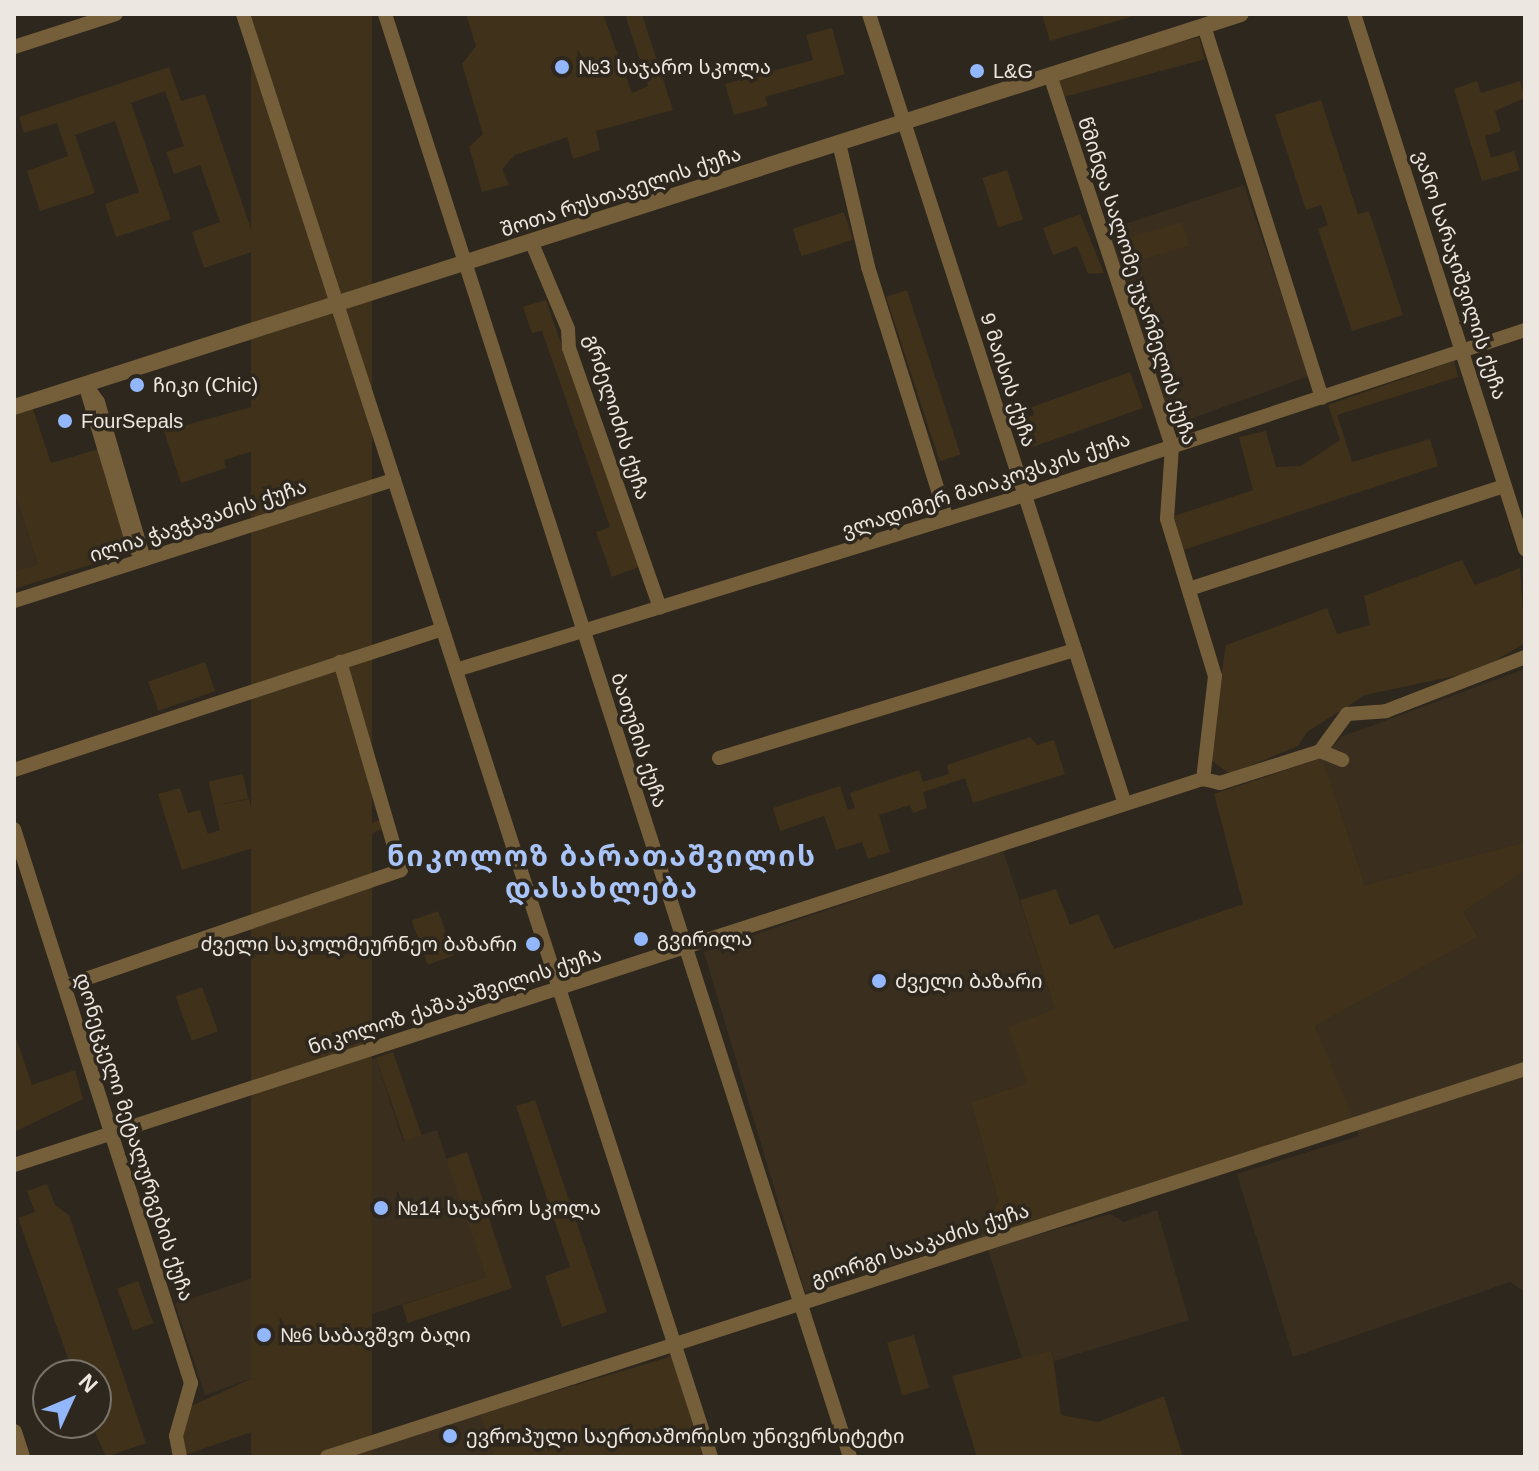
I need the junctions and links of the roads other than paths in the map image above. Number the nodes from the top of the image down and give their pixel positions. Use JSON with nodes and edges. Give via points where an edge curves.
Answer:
{"nodes":[{"id":1,"x":116,"y":14,"type":"edge"},
{"id":2,"x":243,"y":14,"type":"edge"},
{"id":3,"x":385,"y":14,"type":"edge"},
{"id":4,"x":869,"y":14,"type":"edge"},
{"id":5,"x":1241,"y":14,"type":"edge"},
{"id":6,"x":1354,"y":14,"type":"edge"},
{"id":7,"x":1204,"y":26,"type":"junction"},
{"id":8,"x":14,"y":47,"type":"edge"},
{"id":9,"x":1050,"y":75,"type":"junction"},
{"id":10,"x":904,"y":122,"type":"junction"},
{"id":11,"x":839,"y":143,"type":"junction"},
{"id":12,"x":531,"y":241,"type":"junction"},
{"id":13,"x":465,"y":263,"type":"junction"},
{"id":14,"x":337,"y":304,"type":"junction"},
{"id":15,"x":1525,"y":330,"type":"edge"},
{"id":16,"x":1465,"y":350,"type":"junction"},
{"id":17,"x":85,"y":384,"type":"junction"},
{"id":18,"x":1322,"y":398,"type":"junction"},
{"id":19,"x":14,"y":407,"type":"edge"},
{"id":20,"x":1172,"y":447,"type":"junction"},
{"id":21,"x":394,"y":480,"type":"junction"},
{"id":22,"x":1505,"y":486,"type":"junction"},
{"id":23,"x":1025,"y":495,"type":"junction"},
{"id":24,"x":947,"y":519,"type":"junction"},
{"id":25,"x":1525,"y":549,"type":"edge"},
{"id":26,"x":144,"y":559,"type":"junction"},
{"id":27,"x":1189,"y":589,"type":"junction"},
{"id":28,"x":14,"y":601,"type":"edge"},
{"id":29,"x":660,"y":608,"type":"junction"},
{"id":30,"x":442,"y":629,"type":"junction"},
{"id":31,"x":584,"y":632,"type":"junction"},
{"id":32,"x":1075,"y":650,"type":"junction"},
{"id":33,"x":1525,"y":657,"type":"edge"},
{"id":34,"x":340,"y":662,"type":"junction"},
{"id":35,"x":456,"y":670,"type":"junction"},
{"id":36,"x":1320,"y":751,"type":"junction"},
{"id":37,"x":719,"y":758,"type":"dead end"},
{"id":38,"x":1342,"y":760,"type":"dead end"},
{"id":39,"x":14,"y":770,"type":"edge"},
{"id":40,"x":1203,"y":779,"type":"junction"},
{"id":41,"x":1125,"y":804,"type":"junction"},
{"id":42,"x":14,"y":829,"type":"edge"},
{"id":43,"x":686,"y":949,"type":"junction"},
{"id":44,"x":65,"y":986,"type":"junction"},
{"id":45,"x":559,"y":989,"type":"junction"},
{"id":46,"x":1525,"y":1069,"type":"edge"},
{"id":47,"x":113,"y":1133,"type":"junction"},
{"id":48,"x":14,"y":1165,"type":"edge"},
{"id":49,"x":800,"y":1305,"type":"junction"},
{"id":50,"x":675,"y":1346,"type":"junction"},
{"id":51,"x":14,"y":1432,"type":"edge"},
{"id":52,"x":22,"y":1457,"type":"edge"},
{"id":53,"x":180,"y":1457,"type":"edge"},
{"id":54,"x":327,"y":1457,"type":"edge"},
{"id":55,"x":711,"y":1457,"type":"edge"},
{"id":56,"x":850,"y":1457,"type":"edge"}],
"edges":[{"from":1,"to":8,"type":"street"},
{"from":2,"to":14,"type":"street"},
{"from":3,"to":13,"type":"street","name":"ბათუმის ქუჩა"},
{"from":4,"to":10,"type":"street","name":"9 მაისის ქუჩა"},
{"from":5,"to":7,"type":"street","name":"შოთა რუსთაველის ქუჩა"},
{"from":6,"to":16,"type":"street","name":"ვანო სარაჯიშვილის ქუჩა"},
{"from":7,"to":9,"type":"street","name":"შოთა რუსთაველის ქუჩა"},
{"from":7,"to":18,"type":"street"},
{"from":9,"to":10,"type":"street","name":"შოთა რუსთაველის ქუჩა"},
{"from":9,"to":20,"type":"street","name":"წმინდა სალომე უჯარმელის ქუჩა"},
{"from":10,"to":11,"type":"street","name":"შოთა რუსთაველის ქუჩა"},
{"from":10,"to":23,"type":"street","name":"9 მაისის ქუჩა"},
{"from":11,"to":12,"type":"street","name":"შოთა რუსთაველის ქუჩა"},
{"from":11,"to":24,"type":"street","via":[[868,267]]},
{"from":12,"to":13,"type":"street","name":"შოთა რუსთაველის ქუჩა"},
{"from":12,"to":29,"type":"street","name":"გრძელიძის ქუჩა","via":[[568,329],[569,348]]},
{"from":13,"to":14,"type":"street","name":"შოთა რუსთაველის ქუჩა"},
{"from":13,"to":31,"type":"street","name":"ბათუმის ქუჩა"},
{"from":14,"to":17,"type":"street","name":"შოთა რუსთაველის ქუჩა"},
{"from":14,"to":21,"type":"street"},
{"from":15,"to":16,"type":"street","name":"ვლადიმერ მაიაკოვსკის ქუჩა"},
{"from":16,"to":18,"type":"street","name":"ვლადიმერ მაიაკოვსკის ქუჩა"},
{"from":16,"to":22,"type":"street","name":"ვანო სარაჯიშვილის ქუჩა"},
{"from":17,"to":19,"type":"street","name":"შოთა რუსთაველის ქუჩა"},
{"from":17,"to":26,"type":"street","via":[[98,402]]},
{"from":18,"to":20,"type":"street","name":"ვლადიმერ მაიაკოვსკის ქუჩა"},
{"from":20,"to":23,"type":"street","name":"ვლადიმერ მაიაკოვსკის ქუჩა"},
{"from":20,"to":27,"type":"street","name":"წმინდა სალომე უჯარმელის ქუჩა","via":[[1167,519]]},
{"from":21,"to":26,"type":"street","name":"ილია ჭავჭავაძის ქუჩა"},
{"from":21,"to":30,"type":"street"},
{"from":22,"to":25,"type":"street","name":"ვანო სარაჯიშვილის ქუჩა"},
{"from":22,"to":27,"type":"street"},
{"from":23,"to":24,"type":"street","name":"ვლადიმერ მაიაკოვსკის ქუჩა"},
{"from":23,"to":32,"type":"street","name":"9 მაისის ქუჩა"},
{"from":24,"to":29,"type":"street","name":"ვლადიმერ მაიაკოვსკის ქუჩა"},
{"from":26,"to":28,"type":"street","name":"ილია ჭავჭავაძის ქუჩა"},
{"from":27,"to":40,"type":"street","name":"წმინდა სალომე უჯარმელის ქუჩა","via":[[1215,676]]},
{"from":29,"to":31,"type":"street","name":"ვლადიმერ მაიაკოვსკის ქუჩა"},
{"from":30,"to":34,"type":"street"},
{"from":30,"to":35,"type":"street"},
{"from":31,"to":35,"type":"street","name":"ვლადიმერ მაიაკოვსკის ქუჩა"},
{"from":31,"to":43,"type":"street","name":"ბათუმის ქუჩა"},
{"from":32,"to":37,"type":"street"},
{"from":32,"to":41,"type":"street","name":"9 მაისის ქუჩა"},
{"from":33,"to":36,"type":"street","via":[[1386,711],[1347,714]]},
{"from":34,"to":39,"type":"street"},
{"from":34,"to":44,"type":"street","via":[[401,870]]},
{"from":35,"to":45,"type":"street"},
{"from":36,"to":38,"type":"street"},
{"from":36,"to":40,"type":"street","name":"ნიკოლოზ ქაშაკაშვილის ქუჩა","via":[[1220,783]]},
{"from":40,"to":41,"type":"street","name":"ნიკოლოზ ქაშაკაშვილის ქუჩა"},
{"from":41,"to":43,"type":"street","name":"ნიკოლოზ ქაშაკაშვილის ქუჩა"},
{"from":42,"to":44,"type":"street","name":"დონეცკელი მეტალურგების ქუჩა"},
{"from":43,"to":45,"type":"street","name":"ნიკოლოზ ქაშაკაშვილის ქუჩა"},
{"from":43,"to":49,"type":"street","name":"ბათუმის ქუჩა"},
{"from":44,"to":47,"type":"street","name":"დონეცკელი მეტალურგების ქუჩა"},
{"from":45,"to":47,"type":"street","name":"ნიკოლოზ ქაშაკაშვილის ქუჩა"},
{"from":45,"to":50,"type":"street"},
{"from":46,"to":49,"type":"street","name":"გიორგი სააკაძის ქუჩა"},
{"from":47,"to":48,"type":"street","name":"ნიკოლოზ ქაშაკაშვილის ქუჩა"},
{"from":47,"to":53,"type":"street","name":"დონეცკელი მეტალურგების ქუჩა","via":[[191,1383],[177,1426]]},
{"from":49,"to":50,"type":"street","name":"გიორგი სააკაძის ქუჩა"},
{"from":49,"to":56,"type":"street","name":"ბათუმის ქუჩა"},
{"from":50,"to":54,"type":"street","name":"გიორგი სააკაძის ქუჩა"},
{"from":50,"to":55,"type":"street"},
{"from":51,"to":52,"type":"street"}]}
